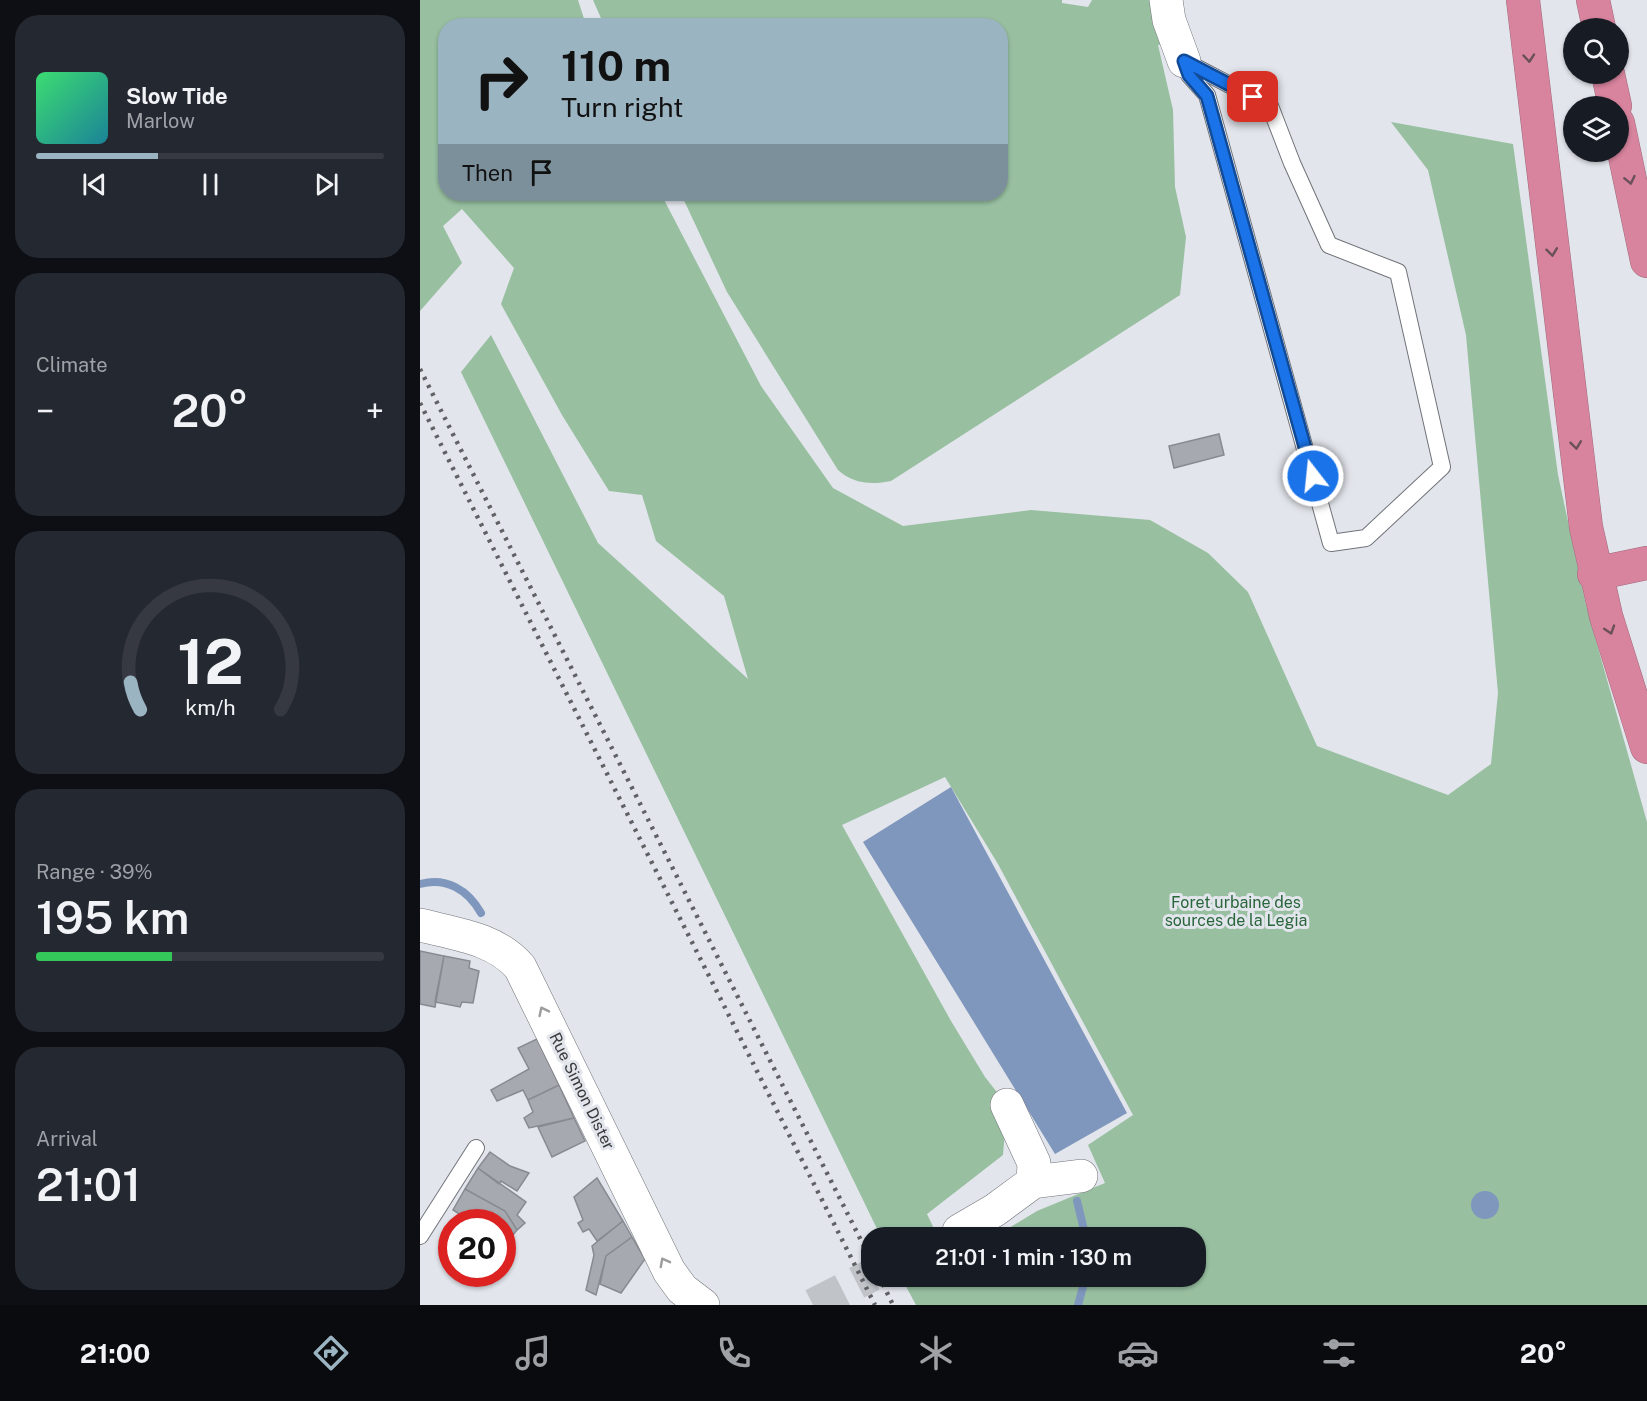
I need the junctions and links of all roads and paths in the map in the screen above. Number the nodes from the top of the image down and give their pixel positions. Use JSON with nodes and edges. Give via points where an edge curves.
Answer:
{"nodes":[{"id":1,"x":1166,"y":0,"type":"edge"},
{"id":2,"x":1523,"y":0,"type":"edge"},
{"id":3,"x":1593,"y":0,"type":"edge"},
{"id":4,"x":1597,"y":18,"type":"edge"},
{"id":5,"x":1184,"y":61,"type":"junction"},
{"id":6,"x":1626,"y":162,"type":"edge"},
{"id":7,"x":1647,"y":261,"type":"edge"},
{"id":8,"x":1637,"y":565,"type":"edge"},
{"id":9,"x":1594,"y":574,"type":"junction"},
{"id":10,"x":1647,"y":747,"type":"edge"},
{"id":11,"x":420,"y":926,"type":"edge"},
{"id":12,"x":1007,"y":1105,"type":"dead end"},
{"id":13,"x":476,"y":1148,"type":"dead end"},
{"id":14,"x":1081,"y":1176,"type":"dead end"},
{"id":15,"x":1032,"y":1182,"type":"junction"},
{"id":16,"x":966,"y":1227,"type":"edge"},
{"id":17,"x":420,"y":1236,"type":"edge"},
{"id":18,"x":703,"y":1305,"type":"edge"}],
"edges":[{"from":1,"to":5,"type":"street"},
{"from":2,"to":9,"type":"highway","one_way":true},
{"from":3,"to":4,"type":"highway"},
{"from":5,"to":5,"type":"lane","via":[[1189,75],[1207,96],[1331,543],[1366,538],[1442,467],[1398,272],[1329,245],[1270,106]]},
{"from":6,"to":7,"type":"highway","one_way":true},
{"from":8,"to":9,"type":"highway"},
{"from":9,"to":10,"type":"highway","one_way":true},
{"from":18,"to":11,"type":"street","name":"Rue Simon Dister","one_way":true,"via":[[682,1289],[669,1271],[520,966],[494,946]]},
{"from":12,"to":15,"type":"street","via":[[1034,1163]]},
{"from":13,"to":17,"type":"lane"},
{"from":14,"to":15,"type":"street"},
{"from":15,"to":16,"type":"street"}]}
